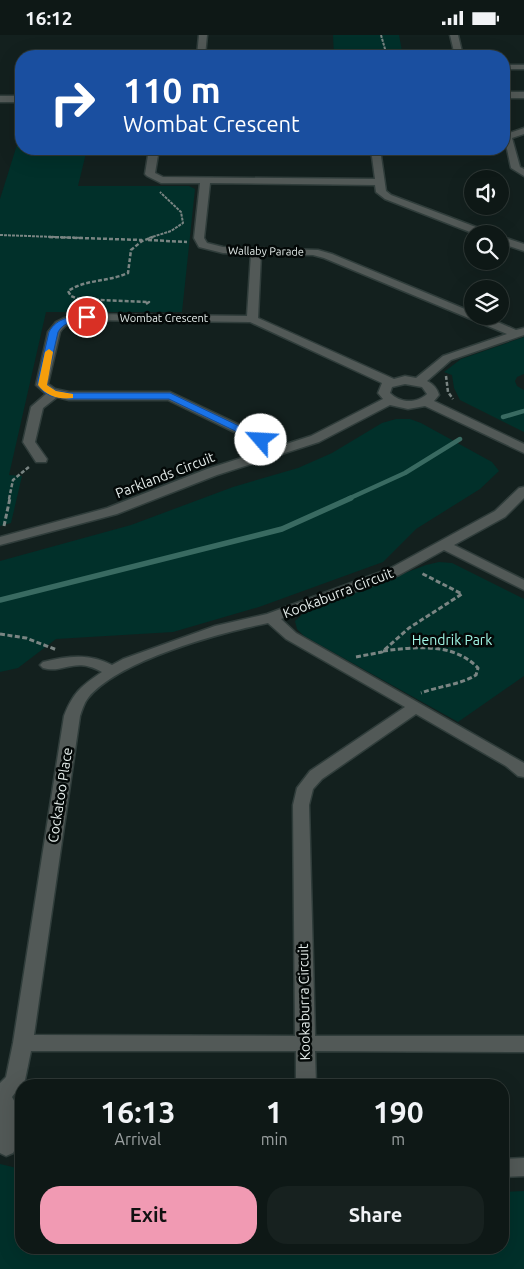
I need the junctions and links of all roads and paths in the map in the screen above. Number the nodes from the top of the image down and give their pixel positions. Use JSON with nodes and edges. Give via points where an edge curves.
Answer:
{"nodes":[{"id":1,"x":203,"y":35,"type":"edge"},
{"id":2,"x":382,"y":35,"type":"edge"},
{"id":3,"x":454,"y":35,"type":"edge"},
{"id":4,"x":202,"y":50,"type":"edge"},
{"id":5,"x":385,"y":50,"type":"edge"},
{"id":6,"x":458,"y":50,"type":"edge"},
{"id":7,"x":510,"y":67,"type":"edge"},
{"id":8,"x":524,"y":67,"type":"edge"},
{"id":9,"x":510,"y":95,"type":"edge"},
{"id":10,"x":524,"y":95,"type":"edge"},
{"id":11,"x":0,"y":97,"type":"edge"},
{"id":12,"x":15,"y":98,"type":"edge"},
{"id":13,"x":510,"y":102,"type":"edge"},
{"id":14,"x":524,"y":102,"type":"edge"},
{"id":15,"x":524,"y":131,"type":"edge"},
{"id":16,"x":510,"y":136,"type":"edge"},
{"id":17,"x":510,"y":147,"type":"edge"},
{"id":18,"x":153,"y":155,"type":"edge"},
{"id":19,"x":377,"y":155,"type":"edge"},
{"id":20,"x":524,"y":173,"type":"edge"},
{"id":21,"x":161,"y":180,"type":"junction"},
{"id":22,"x":205,"y":181,"type":"junction"},
{"id":23,"x":379,"y":182,"type":"junction"},
{"id":24,"x":464,"y":226,"type":"edge"},
{"id":25,"x":0,"y":235,"type":"edge"},
{"id":26,"x":142,"y":240,"type":"junction"},
{"id":27,"x":200,"y":242,"type":"junction"},
{"id":28,"x":509,"y":242,"type":"edge"},
{"id":29,"x":524,"y":248,"type":"edge"},
{"id":30,"x":256,"y":250,"type":"junction"},
{"id":31,"x":128,"y":305,"type":"dead end"},
{"id":32,"x":464,"y":312,"type":"edge"},
{"id":33,"x":252,"y":319,"type":"junction"},
{"id":34,"x":499,"y":325,"type":"edge"},
{"id":35,"x":520,"y":332,"type":"edge"},
{"id":36,"x":418,"y":382,"type":"junction"},
{"id":37,"x":392,"y":383,"type":"junction"},
{"id":38,"x":54,"y":394,"type":"junction"},
{"id":39,"x":390,"y":400,"type":"junction"},
{"id":40,"x":426,"y":401,"type":"junction"},
{"id":41,"x":524,"y":449,"type":"edge"},
{"id":42,"x":276,"y":452,"type":"junction"},
{"id":43,"x":41,"y":459,"type":"joint"},
{"id":44,"x":524,"y":491,"type":"edge"},
{"id":45,"x":2,"y":535,"type":"edge"},
{"id":46,"x":444,"y":545,"type":"junction"},
{"id":47,"x":408,"y":565,"type":"junction"},
{"id":48,"x":524,"y":586,"type":"edge"},
{"id":49,"x":270,"y":618,"type":"junction"},
{"id":50,"x":0,"y":634,"type":"edge"},
{"id":51,"x":382,"y":651,"type":"junction"},
{"id":52,"x":73,"y":660,"type":"junction"},
{"id":53,"x":341,"y":664,"type":"junction"},
{"id":54,"x":48,"y":665,"type":"dead end"},
{"id":55,"x":111,"y":671,"type":"junction"},
{"id":56,"x":398,"y":696,"type":"junction"},
{"id":57,"x":416,"y":707,"type":"junction"},
{"id":58,"x":524,"y":772,"type":"edge"},
{"id":59,"x":23,"y":1043,"type":"junction"},
{"id":60,"x":305,"y":1044,"type":"junction"},
{"id":61,"x":524,"y":1044,"type":"edge"},
{"id":62,"x":15,"y":1079,"type":"edge"},
{"id":63,"x":306,"y":1079,"type":"edge"},
{"id":64,"x":15,"y":1080,"type":"edge"},
{"id":65,"x":0,"y":1096,"type":"edge"},
{"id":66,"x":6,"y":1147,"type":"dead end"},
{"id":67,"x":524,"y":1167,"type":"edge"},
{"id":68,"x":509,"y":1168,"type":"edge"}],
"edges":[{"from":1,"to":4,"type":"street"},
{"from":2,"to":5,"type":"path"},
{"from":3,"to":6,"type":"street"},
{"from":7,"to":8,"type":"street"},
{"from":9,"to":10,"type":"street"},
{"from":11,"to":12,"type":"street"},
{"from":13,"to":14,"type":"street"},
{"from":15,"to":16,"type":"street"},
{"from":17,"to":20,"type":"street","via":[[516,167]]},
{"from":18,"to":21,"type":"street","via":[[150,174]]},
{"from":19,"to":23,"type":"street"},
{"from":21,"to":22,"type":"street"},
{"from":21,"to":26,"type":"path","via":[[158,185],[160,192],[181,212],[183,223],[172,231]]},
{"from":22,"to":23,"type":"street"},
{"from":22,"to":27,"type":"street"},
{"from":23,"to":24,"type":"street","via":[[381,192],[388,197]]},
{"from":25,"to":26,"type":"path"},
{"from":26,"to":27,"type":"path"},
{"from":26,"to":31,"type":"path","via":[[131,250],[128,273],[82,284],[68,291],[78,299],[149,302]]},
{"from":27,"to":30,"type":"street","name":"Wallaby Parade","via":[[214,249]]},
{"from":28,"to":29,"type":"street"},
{"from":30,"to":32,"type":"street","name":"Wallaby Parade","via":[[300,251],[328,256]]},
{"from":30,"to":33,"type":"street"},
{"from":33,"to":37,"type":"street","name":"Wombat Crescent"},
{"from":33,"to":38,"type":"street","name":"Wombat Crescent","via":[[87,317],[66,320],[57,325],[54,332],[42,380],[42,385]]},
{"from":34,"to":35,"type":"street","name":"Wallaby Parade"},
{"from":35,"to":36,"type":"street","via":[[448,357]]},
{"from":36,"to":37,"type":"street"},
{"from":36,"to":40,"type":"street","via":[[432,391],[433,395]]},
{"from":37,"to":39,"type":"street","via":[[387,385],[384,393]]},
{"from":38,"to":42,"type":"street","via":[[170,396],[261,440]]},
{"from":38,"to":43,"type":"street","via":[[37,407],[29,442]]},
{"from":39,"to":40,"type":"street","via":[[404,404]]},
{"from":39,"to":42,"type":"street","name":"Parklands Circuit","via":[[315,439]]},
{"from":40,"to":41,"type":"street"},
{"from":42,"to":45,"type":"street","name":"Parklands Circuit","via":[[212,472],[112,511]]},
{"from":43,"to":45,"type":"path","via":[[13,480]]},
{"from":44,"to":46,"type":"street","name":"Kookaburra Circuit","via":[[500,513]]},
{"from":46,"to":47,"type":"street","name":"Kookaburra Circuit"},
{"from":46,"to":48,"type":"street"},
{"from":47,"to":49,"type":"street","name":"Kookaburra Circuit"},
{"from":47,"to":51,"type":"path","via":[[462,594],[409,628]]},
{"from":49,"to":53,"type":"street","name":"Kookaburra Circuit","via":[[291,635]]},
{"from":49,"to":55,"type":"street","name":"Cockatoo Place","via":[[220,629]]},
{"from":50,"to":52,"type":"path","via":[[54,647]]},
{"from":51,"to":53,"type":"path"},
{"from":51,"to":56,"type":"path","via":[[440,649],[460,654],[474,661],[478,668],[476,675],[465,682]]},
{"from":52,"to":54,"type":"street"},
{"from":52,"to":55,"type":"street","via":[[88,660]]},
{"from":53,"to":56,"type":"street","name":"Kookaburra Circuit"},
{"from":55,"to":59,"type":"street","name":"Cockatoo Place","via":[[79,698],[72,716]]},
{"from":56,"to":57,"type":"street","name":"Kookaburra Circuit"},
{"from":57,"to":58,"type":"street","name":"Kookaburra Circuit"},
{"from":57,"to":60,"type":"street","name":"Kookaburra Circuit","via":[[316,775],[305,788],[301,805]]},
{"from":59,"to":60,"type":"street"},
{"from":59,"to":62,"type":"street","name":"Cockatoo Place"},
{"from":60,"to":61,"type":"street"},
{"from":60,"to":63,"type":"street","name":"Kookaburra Circuit"},
{"from":64,"to":65,"type":"street","name":"Cockatoo Place"},
{"from":65,"to":66,"type":"street","name":"Cockatoo Place","via":[[11,1113]]},
{"from":67,"to":68,"type":"street"}]}
